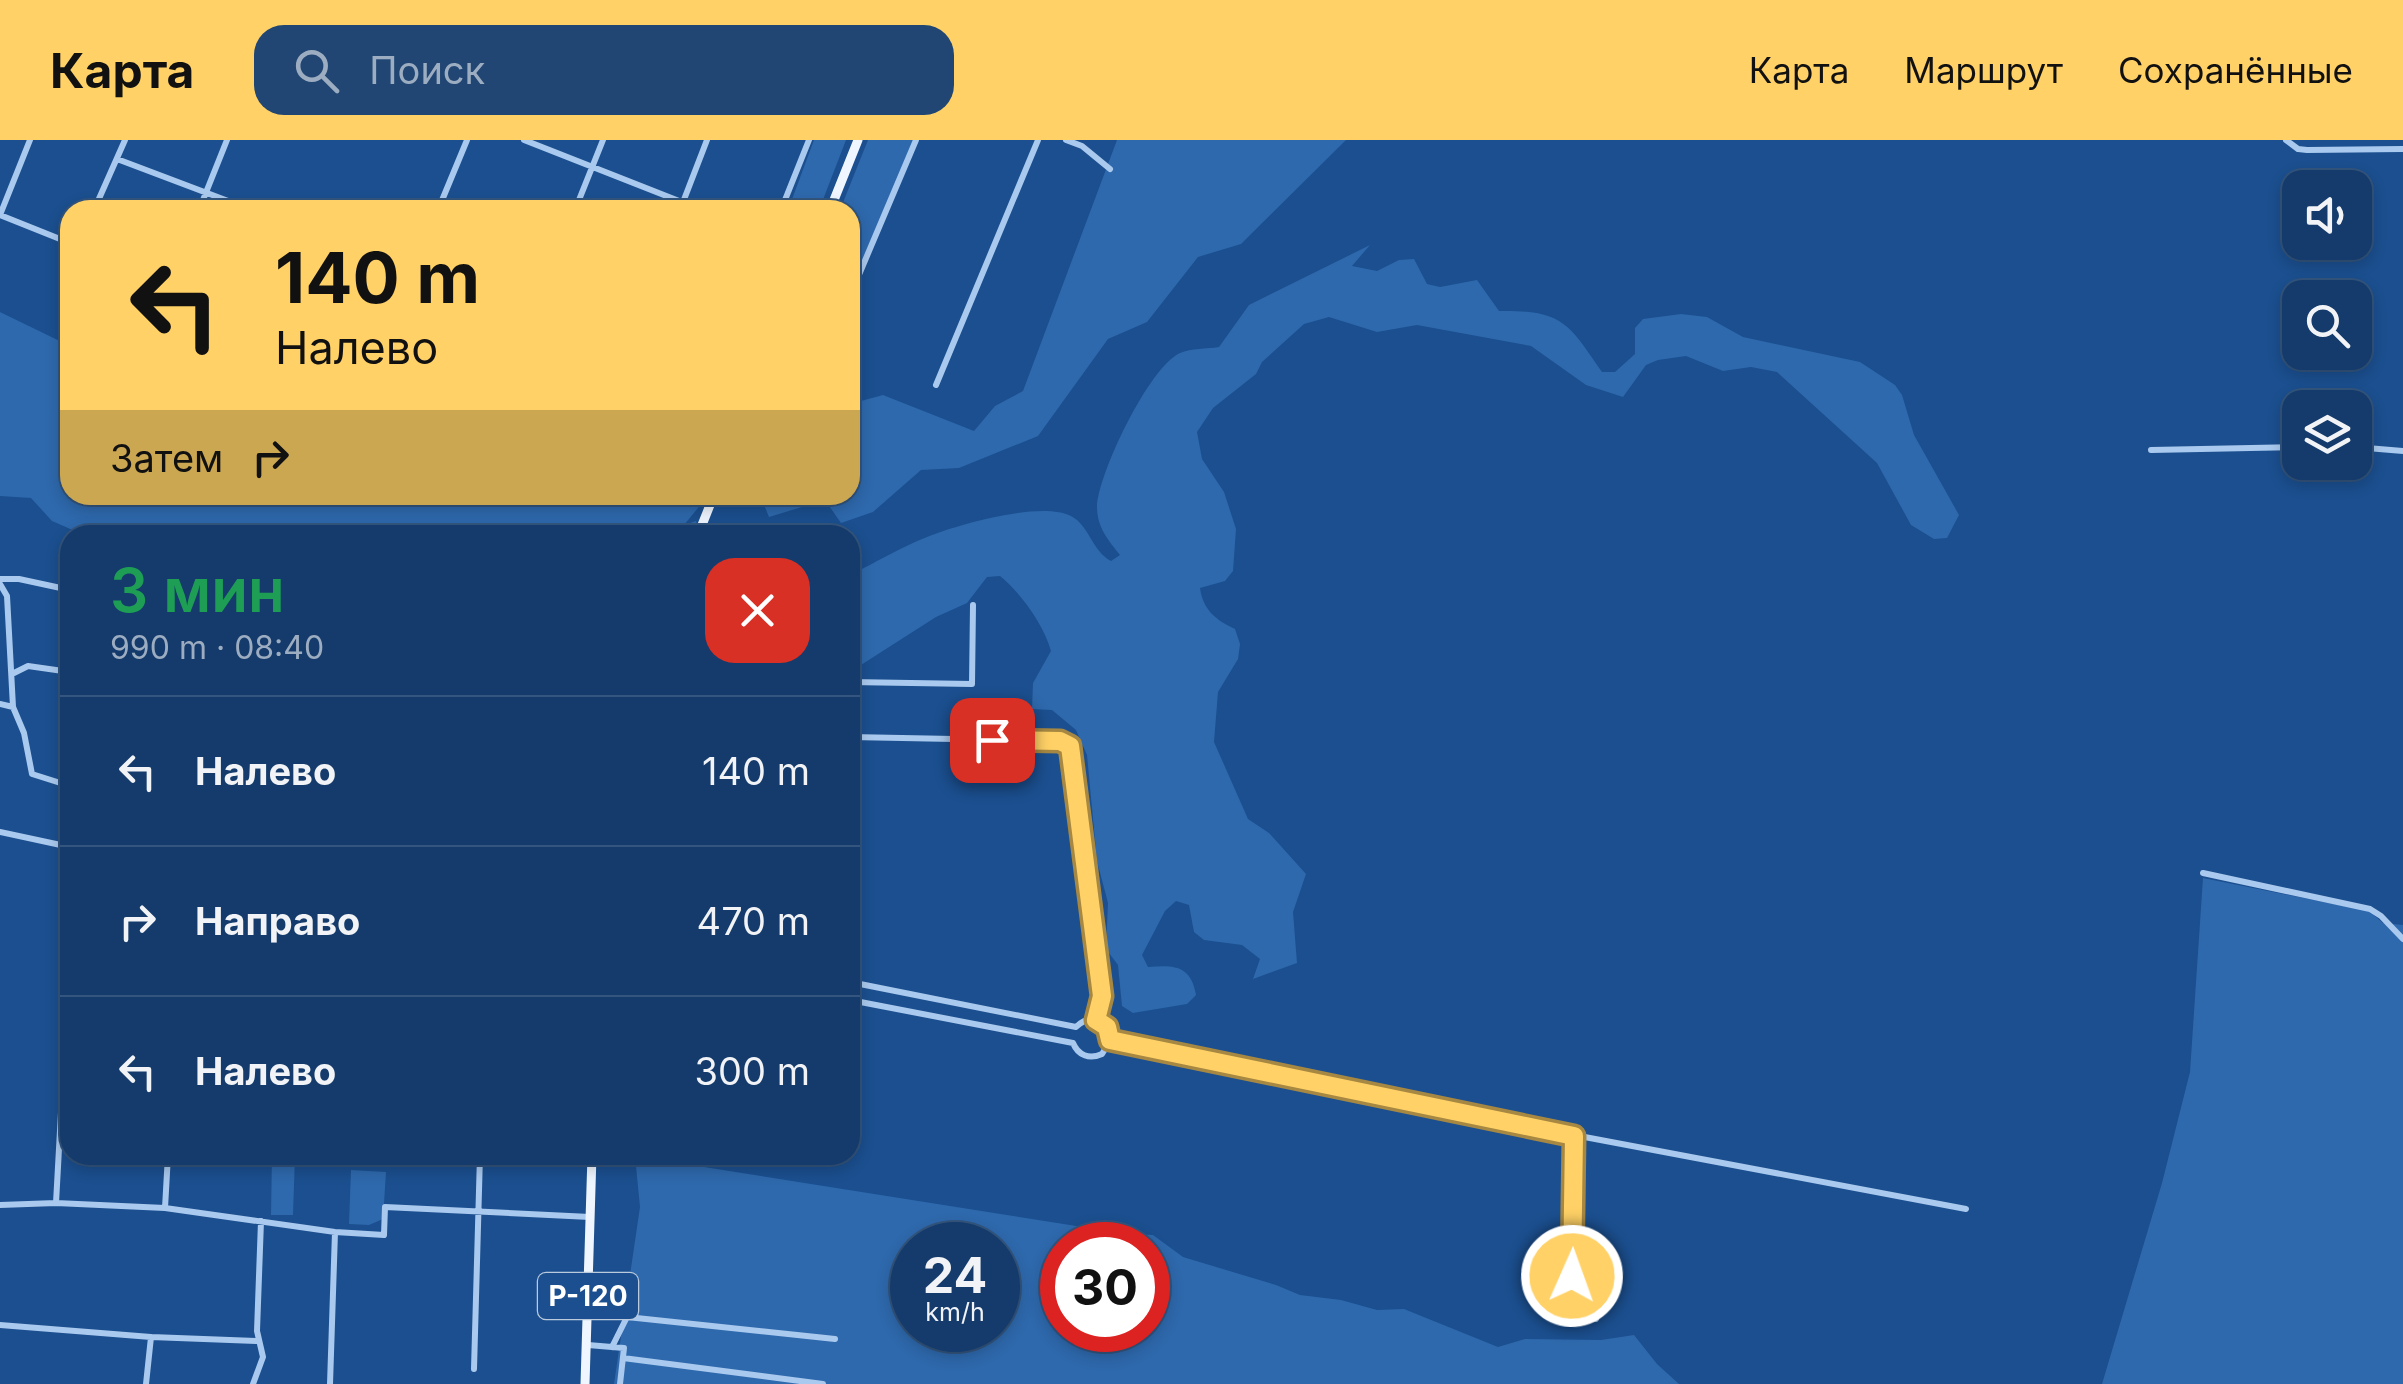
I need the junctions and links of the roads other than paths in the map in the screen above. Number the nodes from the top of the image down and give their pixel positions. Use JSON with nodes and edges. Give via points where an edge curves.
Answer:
{"nodes":[{"id":1,"x":30,"y":140,"type":"edge"},
{"id":2,"x":125,"y":140,"type":"edge"},
{"id":3,"x":226,"y":140,"type":"edge"},
{"id":4,"x":466,"y":140,"type":"edge"},
{"id":5,"x":524,"y":140,"type":"edge"},
{"id":6,"x":603,"y":140,"type":"edge"},
{"id":7,"x":708,"y":140,"type":"edge"},
{"id":8,"x":809,"y":140,"type":"edge"},
{"id":9,"x":858,"y":140,"type":"edge"},
{"id":10,"x":916,"y":140,"type":"edge"},
{"id":11,"x":1038,"y":140,"type":"edge"},
{"id":12,"x":1066,"y":140,"type":"edge"},
{"id":13,"x":2286,"y":140,"type":"edge"},
{"id":14,"x":2403,"y":149,"type":"edge"},
{"id":15,"x":117,"y":159,"type":"junction"},
{"id":16,"x":593,"y":166,"type":"junction"},
{"id":17,"x":1110,"y":170,"type":"dead end"},
{"id":18,"x":206,"y":192,"type":"junction"},
{"id":19,"x":99,"y":200,"type":"edge"},
{"id":20,"x":203,"y":200,"type":"edge"},
{"id":21,"x":226,"y":200,"type":"edge"},
{"id":22,"x":442,"y":200,"type":"edge"},
{"id":23,"x":579,"y":200,"type":"edge"},
{"id":24,"x":668,"y":200,"type":"edge"},
{"id":25,"x":683,"y":200,"type":"edge"},
{"id":26,"x":785,"y":200,"type":"edge"},
{"id":27,"x":834,"y":200,"type":"edge"},
{"id":28,"x":0,"y":215,"type":"edge"},
{"id":29,"x":60,"y":239,"type":"edge"},
{"id":30,"x":860,"y":272,"type":"edge"},
{"id":31,"x":936,"y":385,"type":"dead end"},
{"id":32,"x":2282,"y":447,"type":"edge"},
{"id":33,"x":2372,"y":448,"type":"edge"},
{"id":34,"x":2151,"y":450,"type":"dead end"},
{"id":35,"x":2403,"y":450,"type":"edge"},
{"id":36,"x":0,"y":581,"type":"edge"},
{"id":37,"x":60,"y":588,"type":"edge"},
{"id":38,"x":974,"y":604,"type":"dead end"},
{"id":39,"x":60,"y":671,"type":"edge"},
{"id":40,"x":14,"y":674,"type":"junction"},
{"id":41,"x":860,"y":682,"type":"edge"},
{"id":42,"x":0,"y":704,"type":"edge"},
{"id":43,"x":13,"y":708,"type":"junction"},
{"id":44,"x":860,"y":738,"type":"edge"},
{"id":45,"x":60,"y":783,"type":"edge"},
{"id":46,"x":0,"y":832,"type":"edge"},
{"id":47,"x":60,"y":844,"type":"edge"},
{"id":48,"x":2203,"y":872,"type":"dead end"},
{"id":49,"x":2403,"y":939,"type":"edge"},
{"id":50,"x":860,"y":984,"type":"edge"},
{"id":51,"x":860,"y":1002,"type":"edge"},
{"id":52,"x":1096,"y":1020,"type":"junction"},
{"id":53,"x":1076,"y":1027,"type":"junction"},
{"id":54,"x":1110,"y":1040,"type":"junction"},
{"id":55,"x":1073,"y":1043,"type":"junction"},
{"id":56,"x":60,"y":1131,"type":"edge"},
{"id":57,"x":1574,"y":1136,"type":"junction"},
{"id":58,"x":167,"y":1165,"type":"edge"},
{"id":59,"x":480,"y":1165,"type":"edge"},
{"id":60,"x":592,"y":1165,"type":"edge"},
{"id":61,"x":56,"y":1204,"type":"junction"},
{"id":62,"x":0,"y":1205,"type":"edge"},
{"id":63,"x":165,"y":1208,"type":"junction"},
{"id":64,"x":1966,"y":1209,"type":"dead end"},
{"id":65,"x":478,"y":1211,"type":"junction"},
{"id":66,"x":591,"y":1217,"type":"junction"},
{"id":67,"x":262,"y":1221,"type":"junction"},
{"id":68,"x":336,"y":1232,"type":"junction"},
{"id":69,"x":1596,"y":1319,"type":"dead end"},
{"id":70,"x":0,"y":1324,"type":"edge"},
{"id":71,"x":151,"y":1337,"type":"junction"},
{"id":72,"x":835,"y":1339,"type":"dead end"},
{"id":73,"x":257,"y":1341,"type":"junction"},
{"id":74,"x":588,"y":1346,"type":"junction"},
{"id":75,"x":612,"y":1347,"type":"junction"},
{"id":76,"x":622,"y":1358,"type":"junction"},
{"id":77,"x":474,"y":1369,"type":"dead end"},
{"id":78,"x":146,"y":1384,"type":"edge"},
{"id":79,"x":253,"y":1384,"type":"edge"},
{"id":80,"x":330,"y":1384,"type":"edge"},
{"id":81,"x":585,"y":1384,"type":"edge"},
{"id":82,"x":620,"y":1384,"type":"edge"},
{"id":83,"x":823,"y":1384,"type":"edge"}],
"edges":[{"from":1,"to":28,"type":"street"},
{"from":2,"to":15,"type":"street"},
{"from":3,"to":18,"type":"street"},
{"from":4,"to":22,"type":"street"},
{"from":5,"to":16,"type":"street"},
{"from":6,"to":16,"type":"street"},
{"from":7,"to":25,"type":"street"},
{"from":8,"to":26,"type":"street"},
{"from":9,"to":27,"type":"main road"},
{"from":10,"to":30,"type":"street"},
{"from":11,"to":31,"type":"street"},
{"from":12,"to":17,"type":"street"},
{"from":13,"to":14,"type":"street","via":[[2308,150]]},
{"from":15,"to":18,"type":"street"},
{"from":15,"to":19,"type":"street"},
{"from":16,"to":23,"type":"street"},
{"from":16,"to":24,"type":"street"},
{"from":18,"to":20,"type":"street"},
{"from":18,"to":21,"type":"street"},
{"from":28,"to":29,"type":"street"},
{"from":32,"to":34,"type":"street"},
{"from":33,"to":35,"type":"street"},
{"from":36,"to":37,"type":"street"},
{"from":36,"to":40,"type":"street"},
{"from":38,"to":41,"type":"street","via":[[972,684]]},
{"from":39,"to":40,"type":"street","via":[[28,666]]},
{"from":40,"to":43,"type":"street"},
{"from":42,"to":43,"type":"street"},
{"from":43,"to":45,"type":"street","via":[[32,774]]},
{"from":44,"to":52,"type":"street","via":[[1070,746],[1102,996]]},
{"from":46,"to":47,"type":"street"},
{"from":48,"to":49,"type":"street","via":[[2370,909]]},
{"from":50,"to":53,"type":"street"},
{"from":51,"to":55,"type":"street"},
{"from":52,"to":53,"type":"street"},
{"from":52,"to":54,"type":"street"},
{"from":53,"to":55,"type":"street"},
{"from":54,"to":55,"type":"street","via":[[1092,1057]]},
{"from":54,"to":57,"type":"street"},
{"from":56,"to":61,"type":"street"},
{"from":57,"to":64,"type":"street"},
{"from":57,"to":69,"type":"street","via":[[1570,1310]]},
{"from":58,"to":63,"type":"street"},
{"from":59,"to":65,"type":"street"},
{"from":60,"to":66,"type":"main road","number":"Р-120"},
{"from":61,"to":62,"type":"street"},
{"from":61,"to":63,"type":"street"},
{"from":63,"to":67,"type":"street"},
{"from":65,"to":66,"type":"street"},
{"from":65,"to":68,"type":"street","via":[[385,1207],[384,1235]]},
{"from":65,"to":77,"type":"street"},
{"from":66,"to":74,"type":"main road","number":"Р-120"},
{"from":67,"to":68,"type":"street"},
{"from":67,"to":73,"type":"street"},
{"from":68,"to":80,"type":"street"},
{"from":70,"to":71,"type":"street"},
{"from":71,"to":73,"type":"street"},
{"from":71,"to":78,"type":"street"},
{"from":72,"to":75,"type":"street","via":[[626,1317]]},
{"from":73,"to":79,"type":"street","via":[[263,1357]]},
{"from":74,"to":75,"type":"street"},
{"from":74,"to":81,"type":"main road","number":"Р-120"},
{"from":75,"to":76,"type":"street","via":[[624,1348]]},
{"from":76,"to":82,"type":"street"},
{"from":76,"to":83,"type":"street"}]}
